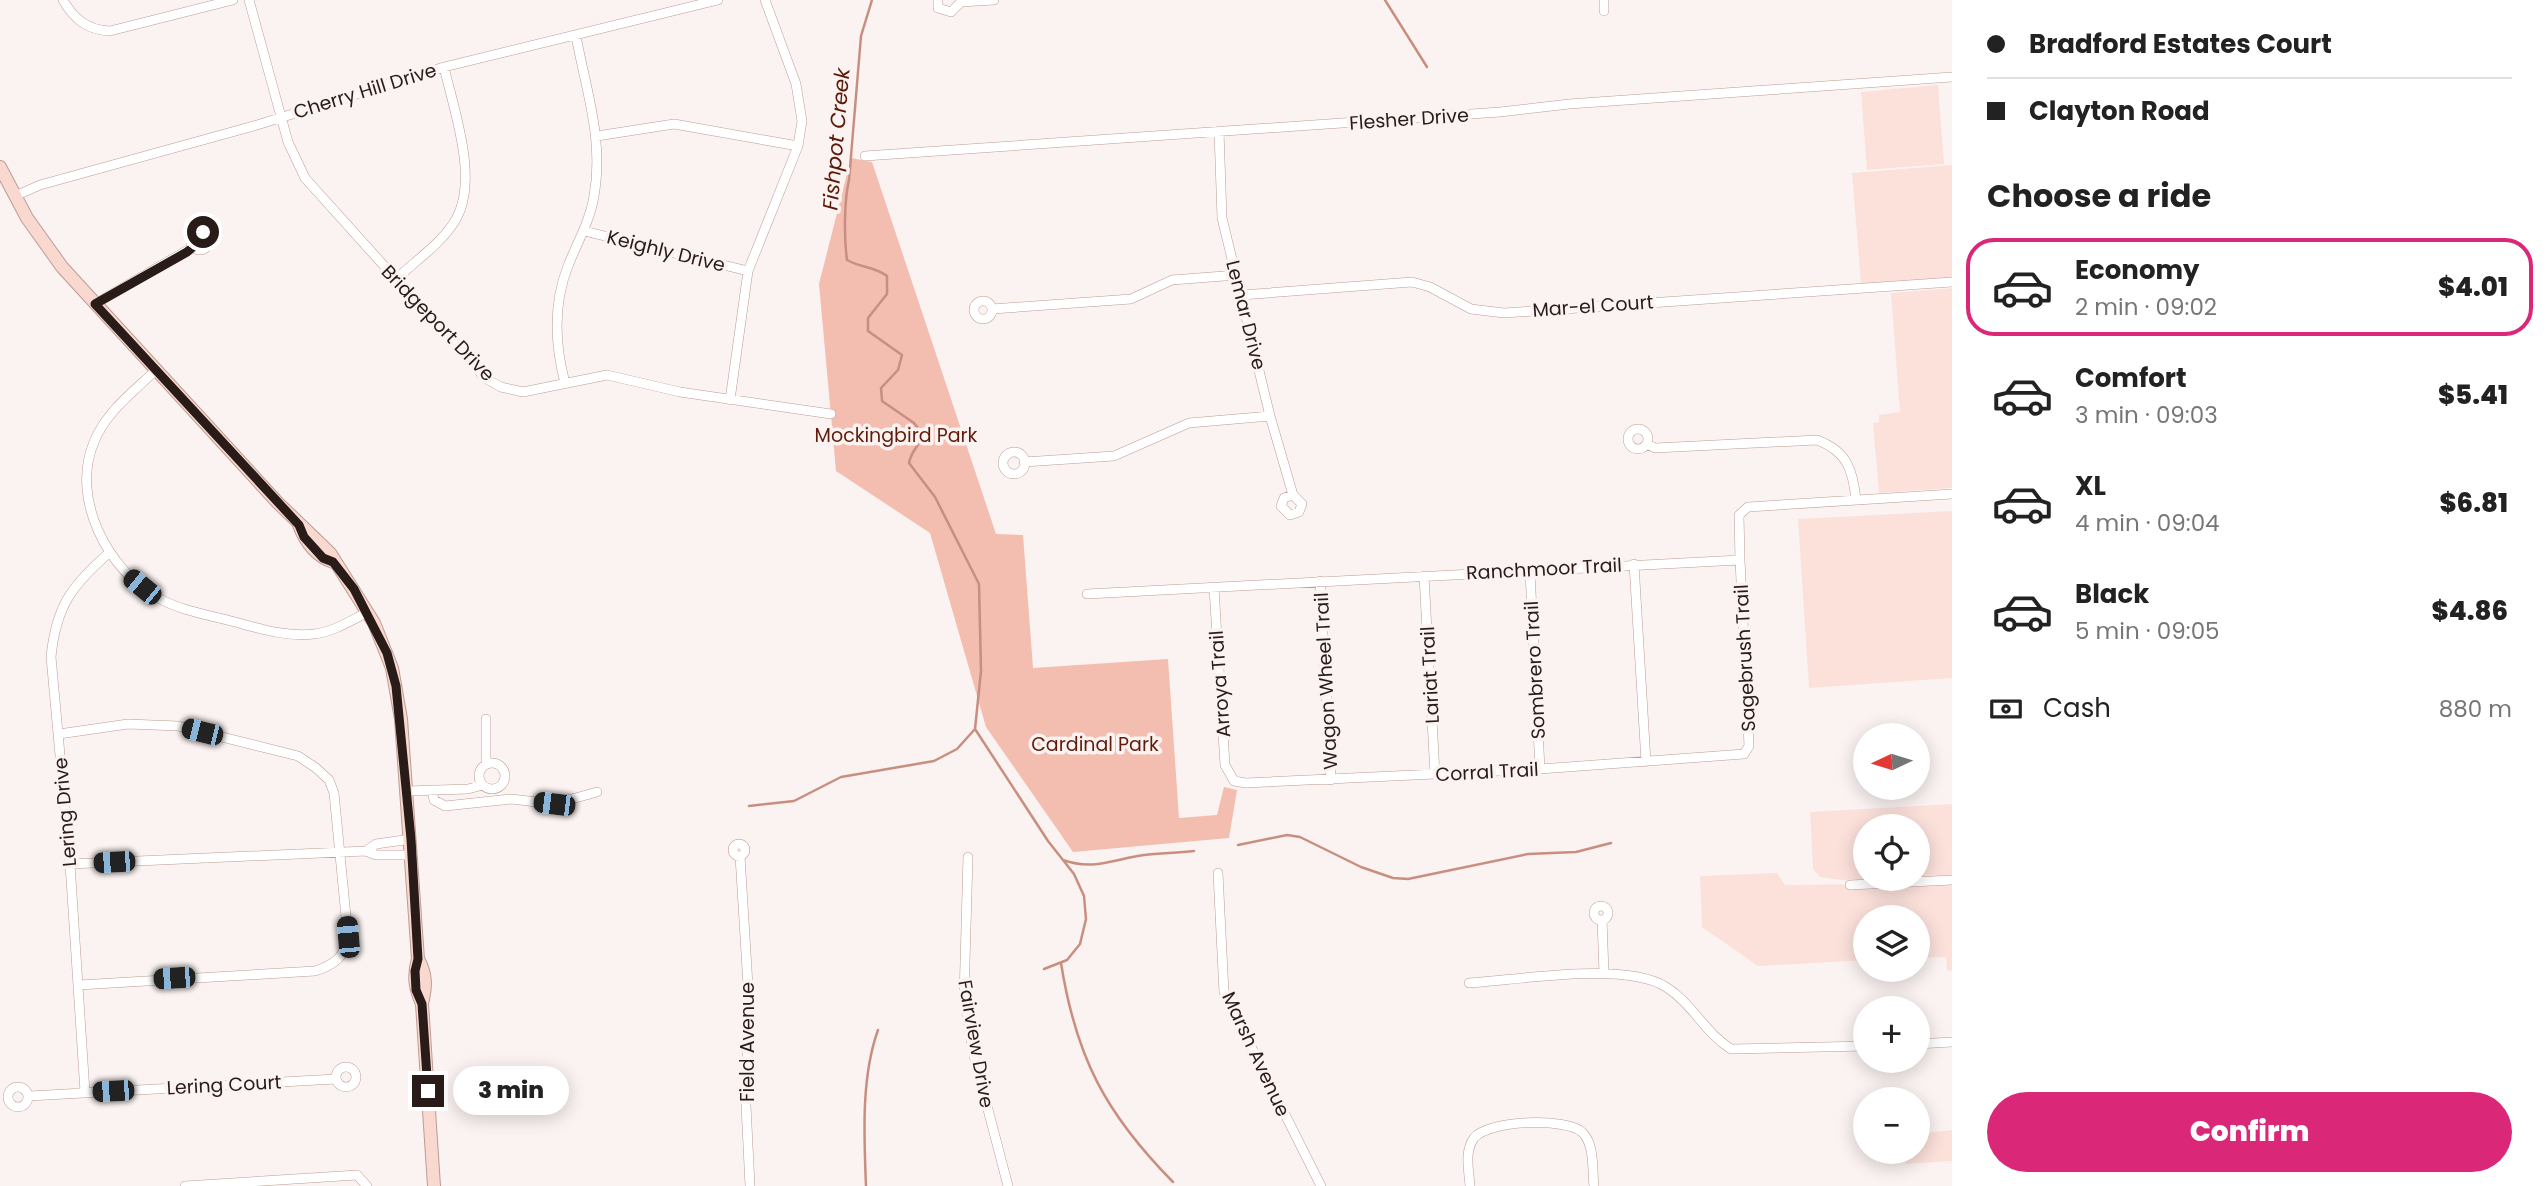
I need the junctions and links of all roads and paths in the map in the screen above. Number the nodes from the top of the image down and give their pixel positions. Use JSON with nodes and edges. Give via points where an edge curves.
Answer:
{"nodes":[{"id":1,"x":63,"y":0,"type":"edge"},
{"id":2,"x":233,"y":0,"type":"edge"},
{"id":3,"x":249,"y":0,"type":"edge"},
{"id":4,"x":718,"y":0,"type":"edge"},
{"id":5,"x":765,"y":0,"type":"edge"},
{"id":6,"x":938,"y":0,"type":"edge"},
{"id":7,"x":994,"y":0,"type":"edge"},
{"id":8,"x":1604,"y":0,"type":"edge"},
{"id":9,"x":960,"y":1,"type":"edge"},
{"id":10,"x":1604,"y":11,"type":"dead end"},
{"id":11,"x":576,"y":36,"type":"junction"},
{"id":12,"x":444,"y":67,"type":"junction"},
{"id":13,"x":1952,"y":77,"type":"edge"},
{"id":14,"x":280,"y":117,"type":"junction"},
{"id":15,"x":1219,"y":131,"type":"junction"},
{"id":16,"x":597,"y":136,"type":"junction"},
{"id":17,"x":798,"y":146,"type":"junction"},
{"id":18,"x":865,"y":156,"type":"dead end"},
{"id":19,"x":0,"y":167,"type":"edge"},
{"id":20,"x":15,"y":196,"type":"junction"},
{"id":21,"x":584,"y":231,"type":"junction"},
{"id":22,"x":193,"y":247,"type":"dead end"},
{"id":23,"x":748,"y":271,"type":"junction"},
{"id":24,"x":1237,"y":275,"type":"junction"},
{"id":25,"x":395,"y":280,"type":"junction"},
{"id":26,"x":1952,"y":282,"type":"edge"},
{"id":27,"x":1241,"y":295,"type":"junction"},
{"id":28,"x":95,"y":304,"type":"junction"},
{"id":29,"x":992,"y":309,"type":"dead end"},
{"id":30,"x":156,"y":370,"type":"junction"},
{"id":31,"x":565,"y":383,"type":"junction"},
{"id":32,"x":730,"y":400,"type":"junction"},
{"id":33,"x":831,"y":414,"type":"dead end"},
{"id":34,"x":1270,"y":416,"type":"junction"},
{"id":35,"x":1647,"y":444,"type":"dead end"},
{"id":36,"x":1024,"y":462,"type":"dead end"},
{"id":37,"x":1952,"y":494,"type":"edge"},
{"id":38,"x":1293,"y":495,"type":"dead end"},
{"id":39,"x":1856,"y":500,"type":"junction"},
{"id":40,"x":109,"y":553,"type":"junction"},
{"id":41,"x":1740,"y":560,"type":"junction"},
{"id":42,"x":1634,"y":564,"type":"junction"},
{"id":43,"x":1530,"y":572,"type":"junction"},
{"id":44,"x":1424,"y":576,"type":"junction"},
{"id":45,"x":1320,"y":582,"type":"junction"},
{"id":46,"x":1214,"y":588,"type":"junction"},
{"id":47,"x":1087,"y":594,"type":"dead end"},
{"id":48,"x":368,"y":612,"type":"junction"},
{"id":49,"x":486,"y":719,"type":"dead end"},
{"id":50,"x":59,"y":734,"type":"junction"},
{"id":51,"x":1744,"y":754,"type":"joint"},
{"id":52,"x":1646,"y":762,"type":"junction"},
{"id":53,"x":486,"y":764,"type":"junction"},
{"id":54,"x":1540,"y":769,"type":"junction"},
{"id":55,"x":1435,"y":774,"type":"junction"},
{"id":56,"x":1230,"y":778,"type":"joint"},
{"id":57,"x":1331,"y":780,"type":"junction"},
{"id":58,"x":483,"y":785,"type":"junction"},
{"id":59,"x":432,"y":790,"type":"junction"},
{"id":60,"x":407,"y":791,"type":"junction"},
{"id":61,"x":597,"y":792,"type":"dead end"},
{"id":62,"x":411,"y":839,"type":"junction"},
{"id":63,"x":366,"y":850,"type":"junction"},
{"id":64,"x":340,"y":852,"type":"junction"},
{"id":65,"x":412,"y":855,"type":"junction"},
{"id":66,"x":740,"y":856,"type":"dead end"},
{"id":67,"x":968,"y":857,"type":"dead end"},
{"id":68,"x":70,"y":864,"type":"junction"},
{"id":69,"x":1219,"y":873,"type":"dead end"},
{"id":70,"x":1952,"y":880,"type":"edge"},
{"id":71,"x":1850,"y":885,"type":"dead end"},
{"id":72,"x":1602,"y":920,"type":"dead end"},
{"id":73,"x":1604,"y":974,"type":"junction"},
{"id":74,"x":1469,"y":983,"type":"dead end"},
{"id":75,"x":79,"y":985,"type":"junction"},
{"id":76,"x":1952,"y":1042,"type":"edge"},
{"id":77,"x":1930,"y":1043,"type":"edge"},
{"id":78,"x":1853,"y":1046,"type":"edge"},
{"id":79,"x":336,"y":1079,"type":"dead end"},
{"id":80,"x":85,"y":1092,"type":"junction"},
{"id":81,"x":29,"y":1096,"type":"dead end"},
{"id":82,"x":185,"y":1186,"type":"edge"},
{"id":83,"x":367,"y":1186,"type":"edge"},
{"id":84,"x":434,"y":1186,"type":"edge"},
{"id":85,"x":750,"y":1186,"type":"edge"},
{"id":86,"x":1008,"y":1186,"type":"edge"},
{"id":87,"x":1321,"y":1186,"type":"edge"},
{"id":88,"x":1470,"y":1186,"type":"edge"},
{"id":89,"x":1594,"y":1186,"type":"edge"}],
"edges":[{"from":1,"to":2,"type":"street","via":[[79,22],[110,31]]},
{"from":3,"to":14,"type":"street","name":"Bridgeport Drive"},
{"from":4,"to":11,"type":"street","name":"Cherry Hill Drive"},
{"from":5,"to":17,"type":"street","via":[[800,98]]},
{"from":6,"to":9,"type":"street","via":[[943,12],[951,12]]},
{"from":7,"to":9,"type":"street"},
{"from":8,"to":10,"type":"street"},
{"from":11,"to":12,"type":"street","name":"Cherry Hill Drive"},
{"from":11,"to":16,"type":"street"},
{"from":12,"to":14,"type":"street","name":"Cherry Hill Drive"},
{"from":12,"to":25,"type":"street","via":[[465,166],[463,201],[450,229]]},
{"from":13,"to":15,"type":"street","name":"Flesher Drive"},
{"from":14,"to":20,"type":"street","name":"Cherry Hill Drive"},
{"from":14,"to":25,"type":"street","name":"Bridgeport Drive","via":[[305,178]]},
{"from":15,"to":18,"type":"street","name":"Flesher Drive"},
{"from":15,"to":24,"type":"street","name":"Lemar Drive","via":[[1222,218]]},
{"from":16,"to":17,"type":"street","via":[[674,124]]},
{"from":16,"to":21,"type":"street","via":[[594,197]]},
{"from":17,"to":23,"type":"street"},
{"from":19,"to":20,"type":"main road"},
{"from":20,"to":28,"type":"main road","via":[[45,244]]},
{"from":21,"to":23,"type":"street","name":"Keighly Drive"},
{"from":21,"to":31,"type":"street","via":[[566,270],[558,308],[557,342]]},
{"from":22,"to":28,"type":"street"},
{"from":23,"to":32,"type":"street"},
{"from":24,"to":27,"type":"street","name":"Lemar Drive"},
{"from":24,"to":29,"type":"street","via":[[1172,280],[1131,299]]},
{"from":25,"to":31,"type":"street","name":"Bridgeport Drive","via":[[490,381],[523,392]]},
{"from":26,"to":27,"type":"street","name":"Mar-el Court","via":[[1504,313],[1471,309],[1412,282]]},
{"from":27,"to":34,"type":"street","name":"Lemar Drive"},
{"from":28,"to":30,"type":"main road"},
{"from":30,"to":40,"type":"street","via":[[109,415],[92,445],[88,492],[97,530]]},
{"from":30,"to":48,"type":"main road","via":[[330,553]]},
{"from":31,"to":32,"type":"street","name":"Bridgeport Drive","via":[[607,375]]},
{"from":32,"to":33,"type":"street","name":"Bridgeport Drive"},
{"from":34,"to":36,"type":"street","via":[[1189,423],[1114,456]]},
{"from":34,"to":38,"type":"street","name":"Lemar Drive"},
{"from":35,"to":39,"type":"street","via":[[1655,448],[1817,440],[1844,455],[1853,474]]},
{"from":37,"to":39,"type":"street"},
{"from":39,"to":41,"type":"street","via":[[1745,508],[1738,520]]},
{"from":40,"to":48,"type":"street","via":[[131,578],[178,607],[271,632],[293,636],[321,633]]},
{"from":40,"to":50,"type":"street","name":"Lering Drive","via":[[75,584],[59,617],[51,657]]},
{"from":41,"to":42,"type":"street","name":"Ranchmoor Trail"},
{"from":41,"to":51,"type":"street","name":"Sagebrush Trail","via":[[1749,746]]},
{"from":42,"to":43,"type":"street","name":"Ranchmoor Trail"},
{"from":42,"to":52,"type":"street"},
{"from":43,"to":44,"type":"street","name":"Ranchmoor Trail"},
{"from":43,"to":54,"type":"street","name":"Sombrero Trail"},
{"from":44,"to":45,"type":"street","name":"Ranchmoor Trail"},
{"from":44,"to":55,"type":"street","name":"Lariat Trail"},
{"from":45,"to":46,"type":"street","name":"Ranchmoor Trail"},
{"from":45,"to":57,"type":"street","name":"Wagon Wheel Trail"},
{"from":46,"to":47,"type":"street","name":"Ranchmoor Trail"},
{"from":46,"to":56,"type":"street","name":"Arroya Trail","via":[[1225,765]]},
{"from":48,"to":60,"type":"main road","via":[[396,686]]},
{"from":49,"to":53,"type":"street"},
{"from":50,"to":64,"type":"street","via":[[164,724],[298,756],[329,780]]},
{"from":50,"to":68,"type":"street","name":"Lering Drive"},
{"from":51,"to":52,"type":"street","name":"Corral Trail"},
{"from":52,"to":54,"type":"street","name":"Corral Trail"},
{"from":53,"to":58,"type":"street","via":[[479,774]]},
{"from":53,"to":58,"type":"street","via":[[498,764],[505,777],[495,789]]},
{"from":54,"to":55,"type":"street","name":"Corral Trail"},
{"from":55,"to":57,"type":"street","name":"Corral Trail"},
{"from":56,"to":57,"type":"street","name":"Corral Trail","via":[[1245,783]]},
{"from":58,"to":59,"type":"street"},
{"from":59,"to":60,"type":"street"},
{"from":59,"to":61,"type":"street","via":[[434,800],[445,806],[511,799],[561,804]]},
{"from":60,"to":62,"type":"main road"},
{"from":62,"to":63,"type":"street"},
{"from":62,"to":65,"type":"main road"},
{"from":63,"to":64,"type":"street"},
{"from":63,"to":65,"type":"street","via":[[376,855]]},
{"from":64,"to":68,"type":"street"},
{"from":64,"to":75,"type":"street","via":[[348,937],[343,955],[332,963],[316,971]]},
{"from":65,"to":84,"type":"main road","via":[[418,959],[425,971],[422,1004]]},
{"from":66,"to":85,"type":"street","name":"Field Avenue","via":[[750,1018],[745,1085]]},
{"from":67,"to":86,"type":"street","name":"Fairview Drive","via":[[964,998]]},
{"from":68,"to":75,"type":"street","name":"Lering Drive"},
{"from":69,"to":87,"type":"street","name":"Marsh Avenue","via":[[1224,993]]},
{"from":70,"to":71,"type":"street"},
{"from":72,"to":73,"type":"street"},
{"from":73,"to":74,"type":"street"},
{"from":73,"to":78,"type":"street","via":[[1642,977],[1664,985],[1731,1049]]},
{"from":75,"to":80,"type":"street","name":"Lering Drive"},
{"from":76,"to":77,"type":"street"},
{"from":79,"to":80,"type":"street","name":"Lering Court"},
{"from":80,"to":81,"type":"street","name":"Lering Court"},
{"from":82,"to":83,"type":"street","via":[[357,1175]]},
{"from":88,"to":89,"type":"street","via":[[1468,1153],[1475,1136],[1503,1125],[1557,1124],[1585,1134]]}]}
